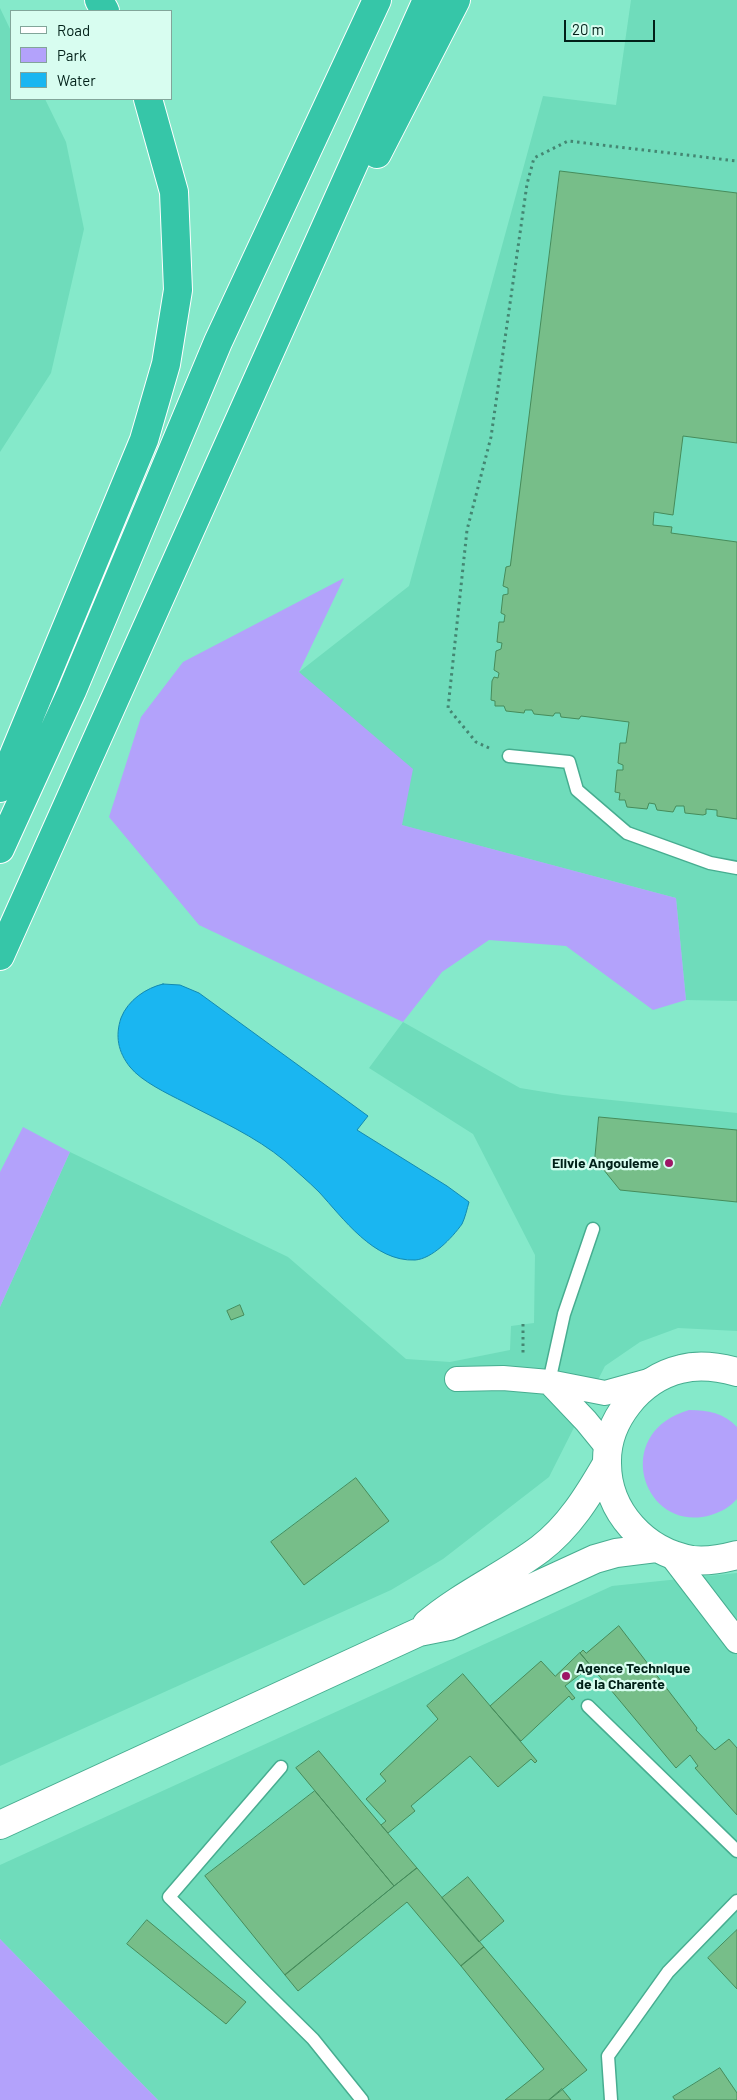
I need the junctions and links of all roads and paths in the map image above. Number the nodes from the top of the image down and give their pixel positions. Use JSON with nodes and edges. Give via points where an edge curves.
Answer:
{"nodes":[{"id":1,"x":377,"y":0,"type":"edge"},
{"id":2,"x":427,"y":0,"type":"edge"},
{"id":3,"x":456,"y":0,"type":"edge"},
{"id":4,"x":148,"y":100,"type":"edge"},
{"id":5,"x":737,"y":161,"type":"edge"},
{"id":6,"x":218,"y":465,"type":"junction"},
{"id":7,"x":509,"y":756,"type":"joint"},
{"id":8,"x":0,"y":788,"type":"edge"},
{"id":9,"x":0,"y":849,"type":"edge"},
{"id":10,"x":737,"y":868,"type":"edge"},
{"id":11,"x":0,"y":956,"type":"edge"},
{"id":12,"x":593,"y":1228,"type":"dead end"},
{"id":13,"x":737,"y":1371,"type":"edge"},
{"id":14,"x":457,"y":1379,"type":"dead end"},
{"id":15,"x":654,"y":1380,"type":"junction"},
{"id":16,"x":549,"y":1382,"type":"junction"},
{"id":17,"x":607,"y":1456,"type":"junction"},
{"id":18,"x":664,"y":1552,"type":"junction"},
{"id":19,"x":737,"y":1555,"type":"edge"},
{"id":20,"x":419,"y":1632,"type":"junction"},
{"id":21,"x":737,"y":1641,"type":"edge"},
{"id":22,"x":588,"y":1706,"type":"dead end"},
{"id":23,"x":281,"y":1767,"type":"dead end"},
{"id":24,"x":0,"y":1825,"type":"edge"},
{"id":25,"x":737,"y":1851,"type":"edge"},
{"id":26,"x":737,"y":1900,"type":"edge"},
{"id":27,"x":362,"y":2100,"type":"edge"},
{"id":28,"x":610,"y":2100,"type":"edge"}],
"edges":[{"from":1,"to":9,"type":"highway","via":[[218,342],[72,691]]},
{"from":2,"to":6,"type":"highway"},
{"from":3,"to":6,"type":"highway"},
{"from":4,"to":8,"type":"highway","via":[[174,192],[178,290],[166,364],[144,440]]},
{"from":5,"to":7,"type":"path","via":[[568,140],[534,158],[527,184],[491,437],[467,530],[448,708],[476,742]]},
{"from":6,"to":11,"type":"highway"},
{"from":7,"to":10,"type":"lane","via":[[569,762],[577,790],[627,833],[710,863]]},
{"from":12,"to":16,"type":"lane","via":[[564,1314]]},
{"from":13,"to":15,"type":"street","via":[[709,1366],[690,1368]]},
{"from":14,"to":16,"type":"street"},
{"from":15,"to":16,"type":"street","via":[[605,1393]]},
{"from":15,"to":17,"type":"street","via":[[632,1398],[616,1421]]},
{"from":16,"to":17,"type":"street","via":[[586,1421]]},
{"from":17,"to":18,"type":"street","via":[[613,1498],[630,1527]]},
{"from":17,"to":20,"type":"street","via":[[580,1507],[561,1530],[540,1549],[438,1615]]},
{"from":18,"to":19,"type":"street","via":[[694,1560],[717,1560]]},
{"from":18,"to":20,"type":"street","via":[[616,1553],[594,1560],[449,1626]]},
{"from":18,"to":21,"type":"street"},
{"from":20,"to":24,"type":"street"},
{"from":22,"to":25,"type":"lane"},
{"from":23,"to":27,"type":"lane","via":[[169,1896],[312,2039]]},
{"from":26,"to":28,"type":"lane","via":[[668,1972],[608,2056]]}]}
